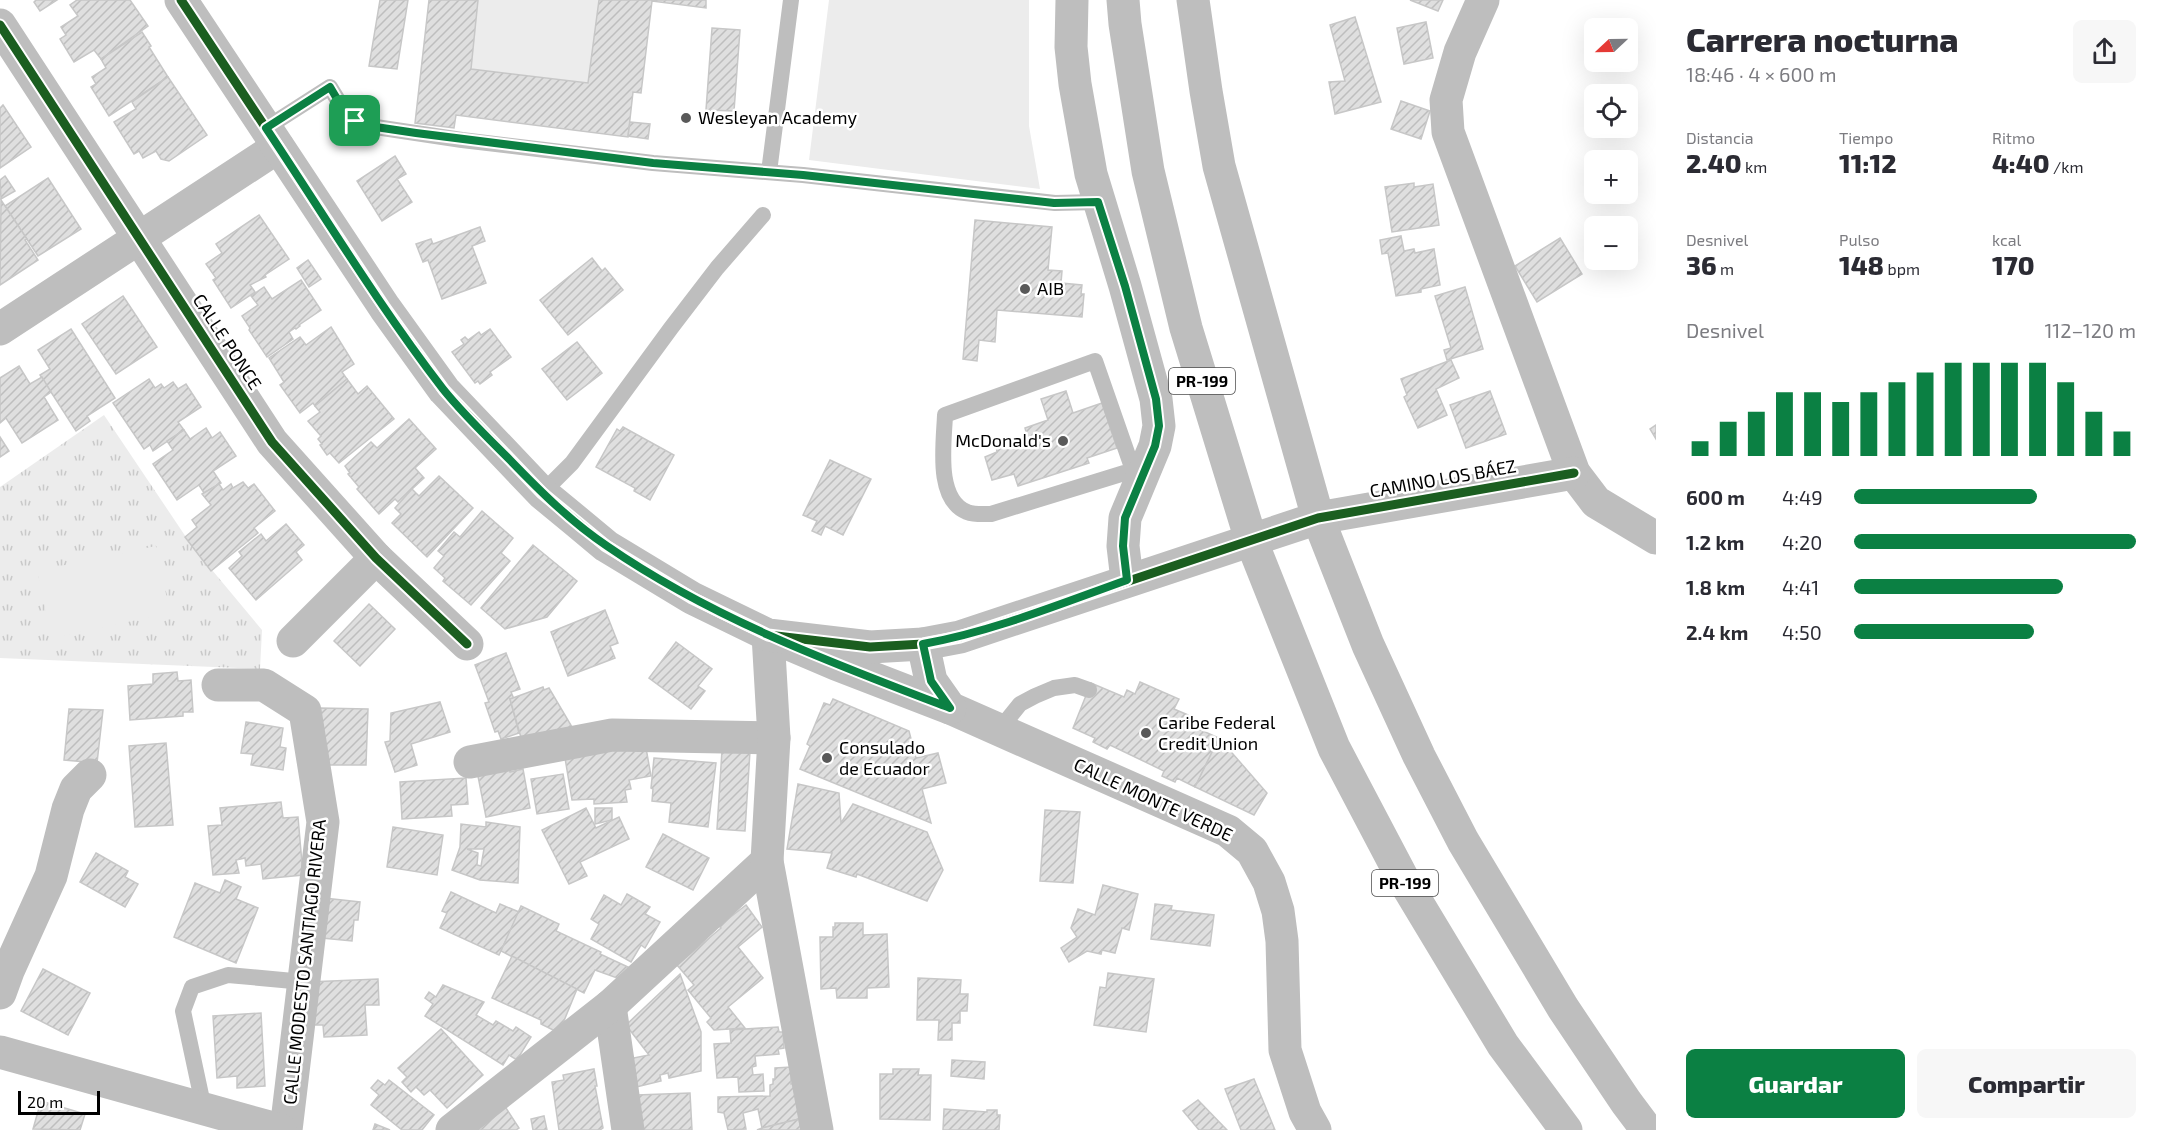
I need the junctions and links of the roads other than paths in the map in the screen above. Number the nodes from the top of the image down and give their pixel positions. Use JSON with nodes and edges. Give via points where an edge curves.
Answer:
{"nodes":[{"id":1,"x":181,"y":0,"type":"edge"},
{"id":2,"x":791,"y":0,"type":"edge"},
{"id":3,"x":1072,"y":0,"type":"edge"},
{"id":4,"x":1123,"y":0,"type":"edge"},
{"id":5,"x":1193,"y":0,"type":"edge"},
{"id":6,"x":1484,"y":0,"type":"edge"},
{"id":7,"x":0,"y":25,"type":"edge"},
{"id":8,"x":272,"y":138,"type":"junction"},
{"id":9,"x":769,"y":172,"type":"junction"},
{"id":10,"x":1098,"y":202,"type":"junction"},
{"id":11,"x":763,"y":215,"type":"dead end"},
{"id":12,"x":140,"y":237,"type":"junction"},
{"id":13,"x":0,"y":328,"type":"edge"},
{"id":14,"x":1140,"y":468,"type":"junction"},
{"id":15,"x":1575,"y":473,"type":"junction"},
{"id":16,"x":542,"y":494,"type":"junction"},
{"id":17,"x":1318,"y":518,"type":"junction"},
{"id":18,"x":1644,"y":532,"type":"edge"},
{"id":19,"x":1251,"y":540,"type":"junction"},
{"id":20,"x":376,"y":558,"type":"junction"},
{"id":21,"x":1127,"y":580,"type":"junction"},
{"id":22,"x":768,"y":635,"type":"junction"},
{"id":23,"x":293,"y":641,"type":"dead end"},
{"id":24,"x":467,"y":644,"type":"dead end"},
{"id":25,"x":923,"y":644,"type":"junction"},
{"id":26,"x":218,"y":685,"type":"dead end"},
{"id":27,"x":1089,"y":690,"type":"dead end"},
{"id":28,"x":950,"y":708,"type":"junction"},
{"id":29,"x":999,"y":730,"type":"junction"},
{"id":30,"x":774,"y":738,"type":"junction"},
{"id":31,"x":470,"y":762,"type":"dead end"},
{"id":32,"x":90,"y":775,"type":"dead end"},
{"id":33,"x":767,"y":861,"type":"junction"},
{"id":34,"x":304,"y":982,"type":"junction"},
{"id":35,"x":0,"y":993,"type":"edge"},
{"id":36,"x":610,"y":1006,"type":"junction"},
{"id":37,"x":0,"y":1052,"type":"edge"},
{"id":38,"x":1626,"y":1102,"type":"junction"},
{"id":39,"x":204,"y":1109,"type":"junction"},
{"id":40,"x":1656,"y":1115,"type":"edge"},
{"id":41,"x":280,"y":1130,"type":"edge"},
{"id":42,"x":286,"y":1130,"type":"edge"},
{"id":43,"x":452,"y":1130,"type":"edge"},
{"id":44,"x":628,"y":1130,"type":"edge"},
{"id":45,"x":817,"y":1130,"type":"edge"},
{"id":46,"x":1315,"y":1130,"type":"edge"},
{"id":47,"x":1566,"y":1130,"type":"edge"},
{"id":48,"x":1647,"y":1130,"type":"edge"}],
"edges":[{"from":1,"to":8,"type":"street","name":"CALLE MONTE VERDE"},
{"from":2,"to":9,"type":"lane"},
{"from":3,"to":10,"type":"street","via":[[1075,84]]},
{"from":4,"to":19,"type":"street","number":"PR-199","via":[[1148,171],[1186,328]]},
{"from":5,"to":17,"type":"street","via":[[1219,166]]},
{"from":6,"to":15,"type":"street","via":[[1460,52],[1446,100],[1448,132]]},
{"from":7,"to":12,"type":"street","name":"CALLE PONCE"},
{"from":8,"to":9,"type":"lane","via":[[330,87],[346,114],[369,126],[653,163]]},
{"from":8,"to":12,"type":"street"},
{"from":8,"to":16,"type":"street","name":"CALLE MONTE VERDE","via":[[444,390]]},
{"from":9,"to":10,"type":"lane","via":[[1054,203]]},
{"from":10,"to":14,"type":"street","via":[[1156,399],[1159,426],[1155,446]]},
{"from":11,"to":16,"type":"lane","via":[[671,328],[585,448]]},
{"from":12,"to":13,"type":"street"},
{"from":12,"to":20,"type":"street","name":"CALLE PONCE","via":[[272,442]]},
{"from":14,"to":14,"type":"lane","via":[[1095,361],[945,415],[943,461],[947,493],[966,512],[991,514]]},
{"from":14,"to":21,"type":"street","via":[[1125,518]]},
{"from":15,"to":17,"type":"street","name":"CAMINO LOS BÁEZ"},
{"from":15,"to":18,"type":"street","via":[[1596,502]]},
{"from":16,"to":22,"type":"street","name":"CALLE MONTE VERDE","via":[[606,546],[692,598]]},
{"from":17,"to":19,"type":"street","name":"CAMINO LOS BÁEZ"},
{"from":17,"to":38,"type":"street","via":[[1368,645],[1463,841],[1563,1008]]},
{"from":19,"to":21,"type":"street","name":"CAMINO LOS BÁEZ"},
{"from":19,"to":47,"type":"street","number":"PR-199","via":[[1334,748],[1402,879],[1503,1045]]},
{"from":20,"to":23,"type":"street"},
{"from":20,"to":24,"type":"street","name":"CALLE PONCE"},
{"from":21,"to":25,"type":"street","name":"CAMINO LOS BÁEZ","via":[[1010,622]]},
{"from":22,"to":25,"type":"street","name":"CAMINO LOS BÁEZ","via":[[870,646]]},
{"from":22,"to":28,"type":"street","name":"CALLE MONTE VERDE"},
{"from":22,"to":30,"type":"street"},
{"from":25,"to":28,"type":"street","via":[[931,681]]},
{"from":26,"to":34,"type":"street","name":"CALLE MODESTO SANTIAGO RIVERA","via":[[264,685],[306,711],[323,822]]},
{"from":27,"to":29,"type":"lane","via":[[1075,685],[1035,696],[1020,704]]},
{"from":28,"to":29,"type":"street","name":"CALLE MONTE VERDE"},
{"from":29,"to":46,"type":"street","name":"CALLE MONTE VERDE","via":[[1228,831],[1252,851],[1269,882],[1278,910],[1286,1050],[1305,1112]]},
{"from":30,"to":31,"type":"street","via":[[612,735]]},
{"from":30,"to":33,"type":"street"},
{"from":32,"to":35,"type":"street","via":[[76,789],[51,876]]},
{"from":33,"to":36,"type":"street"},
{"from":33,"to":45,"type":"street"},
{"from":34,"to":39,"type":"lane","via":[[228,975],[192,987],[183,1011]]},
{"from":34,"to":42,"type":"street","name":"CALLE MODESTO SANTIAGO RIVERA"},
{"from":36,"to":43,"type":"street"},
{"from":36,"to":44,"type":"street"},
{"from":37,"to":39,"type":"street"},
{"from":38,"to":40,"type":"lane"},
{"from":38,"to":48,"type":"street"},
{"from":39,"to":41,"type":"street"}]}
